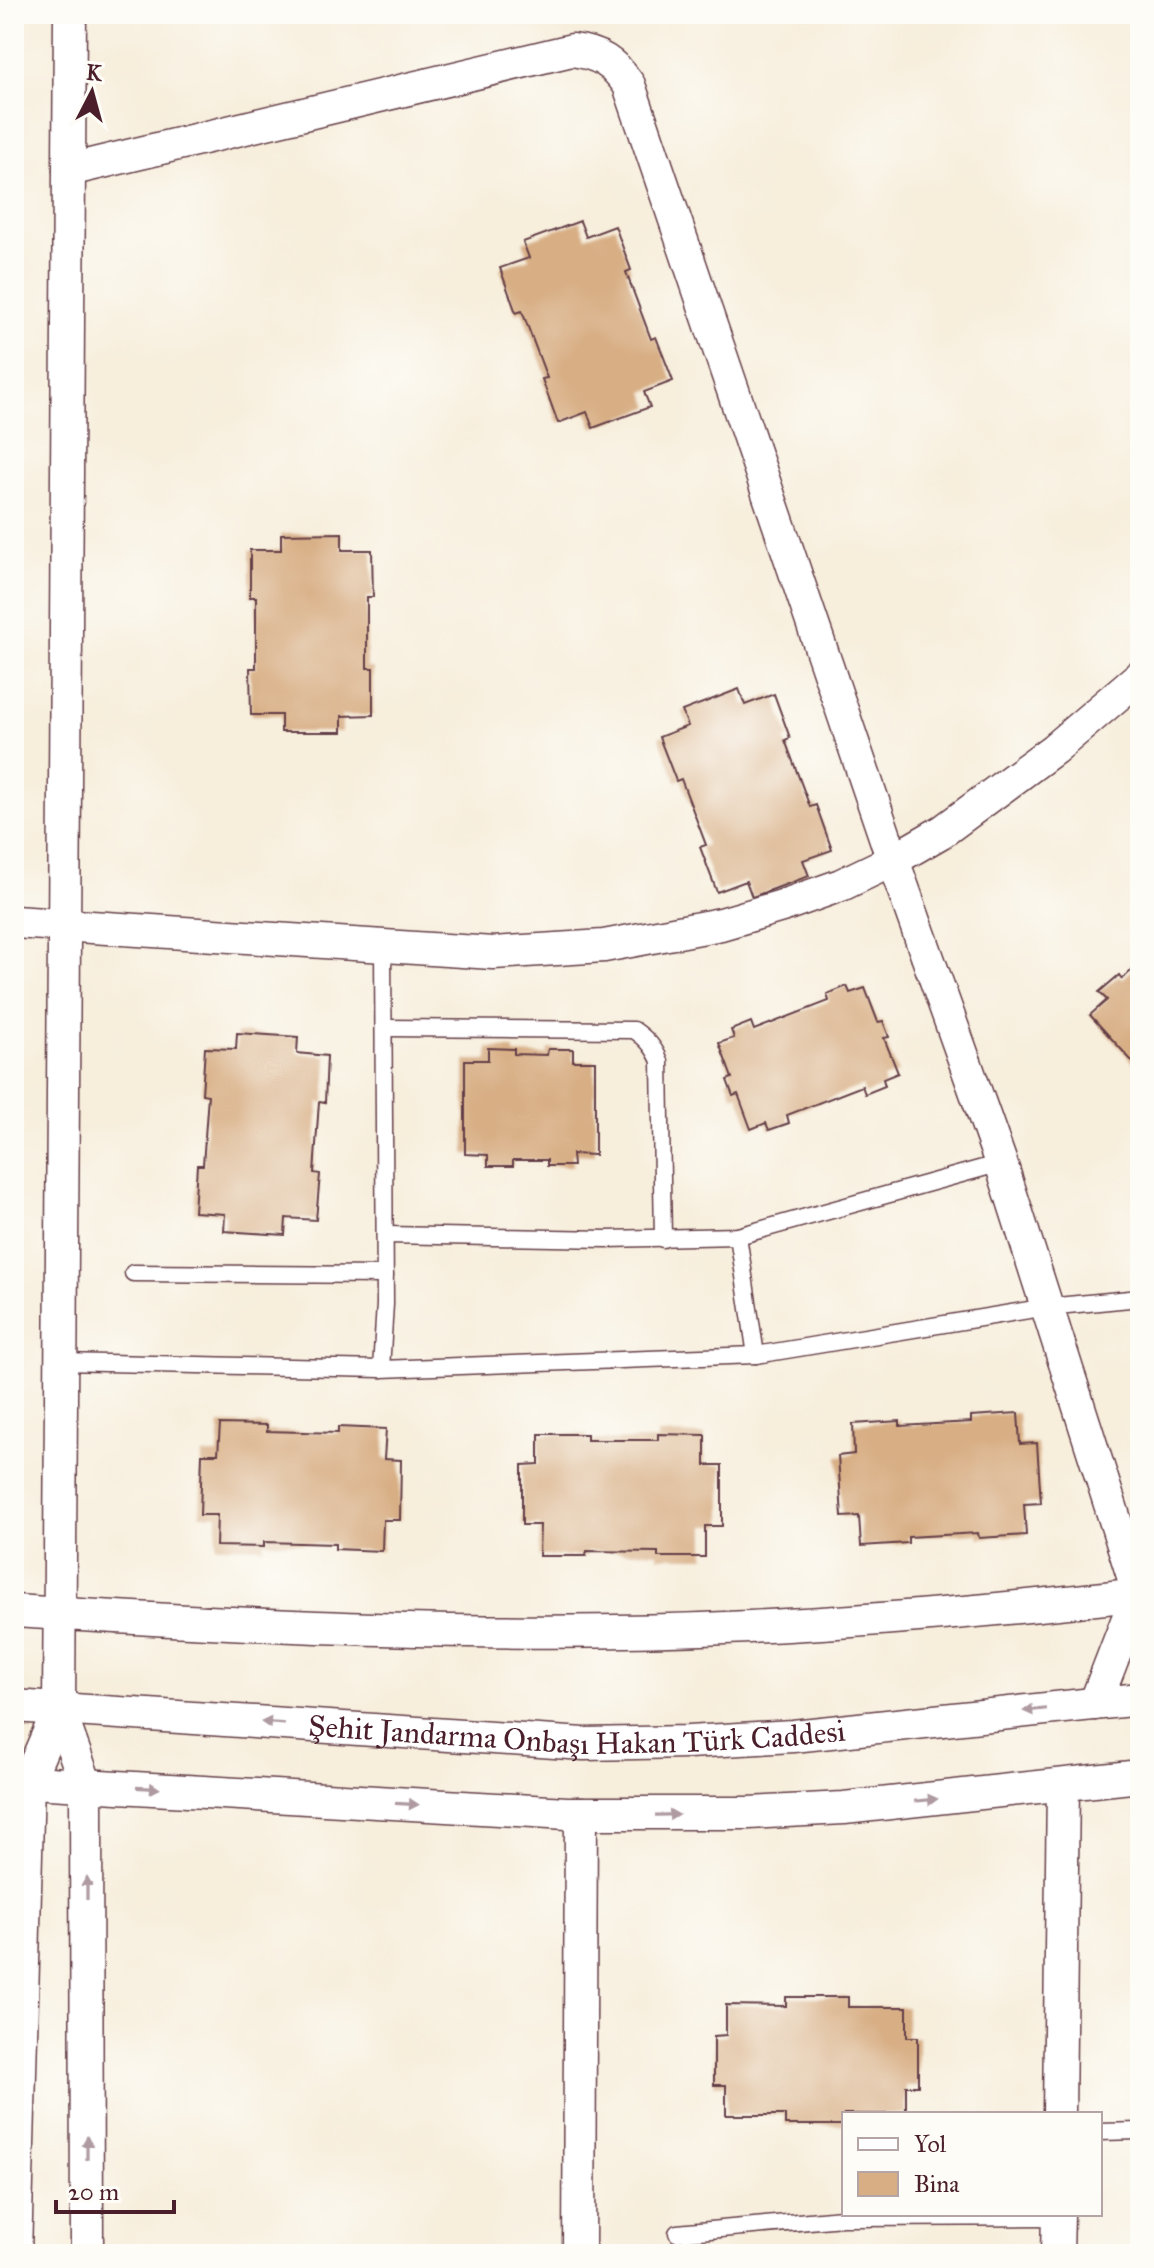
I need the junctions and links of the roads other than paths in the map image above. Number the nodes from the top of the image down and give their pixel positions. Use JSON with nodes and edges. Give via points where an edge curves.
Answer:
{"nodes":[{"id":1,"x":70,"y":14,"type":"edge"},
{"id":2,"x":69,"y":170,"type":"junction"},
{"id":3,"x":1136,"y":688,"type":"edge"},
{"id":4,"x":893,"y":860,"type":"junction"},
{"id":5,"x":14,"y":922,"type":"edge"},
{"id":6,"x":64,"y":924,"type":"junction"},
{"id":7,"x":383,"y":946,"type":"junction"},
{"id":8,"x":384,"y":1028,"type":"junction"},
{"id":9,"x":1001,"y":1163,"type":"junction"},
{"id":10,"x":385,"y":1235,"type":"junction"},
{"id":11,"x":738,"y":1236,"type":"junction"},
{"id":12,"x":663,"y":1239,"type":"junction"},
{"id":13,"x":133,"y":1273,"type":"dead end"},
{"id":14,"x":385,"y":1275,"type":"junction"},
{"id":15,"x":1140,"y":1298,"type":"edge"},
{"id":16,"x":1047,"y":1307,"type":"junction"},
{"id":17,"x":756,"y":1355,"type":"junction"},
{"id":18,"x":61,"y":1362,"type":"junction"},
{"id":19,"x":381,"y":1369,"type":"junction"},
{"id":20,"x":1139,"y":1596,"type":"edge"},
{"id":21,"x":14,"y":1611,"type":"edge"},
{"id":22,"x":59,"y":1614,"type":"junction"},
{"id":23,"x":1140,"y":1699,"type":"edge"},
{"id":24,"x":1095,"y":1704,"type":"junction"},
{"id":25,"x":14,"y":1706,"type":"edge"},
{"id":26,"x":59,"y":1709,"type":"junction"},
{"id":27,"x":1140,"y":1776,"type":"edge"},
{"id":28,"x":21,"y":1781,"type":"edge"},
{"id":29,"x":86,"y":1785,"type":"junction"},
{"id":30,"x":1063,"y":1785,"type":"junction"},
{"id":31,"x":581,"y":1813,"type":"junction"},
{"id":32,"x":1059,"y":2112,"type":"edge"},
{"id":33,"x":1140,"y":2131,"type":"edge"},
{"id":34,"x":1102,"y":2132,"type":"edge"},
{"id":35,"x":15,"y":2216,"type":"edge"},
{"id":36,"x":1058,"y":2216,"type":"edge"},
{"id":37,"x":677,"y":2233,"type":"dead end"},
{"id":38,"x":15,"y":2254,"type":"edge"},
{"id":39,"x":87,"y":2254,"type":"edge"},
{"id":40,"x":579,"y":2254,"type":"edge"},
{"id":41,"x":1057,"y":2254,"type":"edge"}],
"edges":[{"from":1,"to":2,"type":"street"},
{"from":2,"to":4,"type":"street","via":[[572,50],[589,52],[619,70],[629,85]]},
{"from":2,"to":6,"type":"street"},
{"from":3,"to":4,"type":"street","via":[[990,798]]},
{"from":4,"to":7,"type":"street","via":[[782,906],[660,937],[493,953]]},
{"from":4,"to":9,"type":"street"},
{"from":5,"to":6,"type":"street"},
{"from":6,"to":7,"type":"street"},
{"from":6,"to":18,"type":"street"},
{"from":7,"to":8,"type":"lane"},
{"from":8,"to":10,"type":"lane"},
{"from":8,"to":12,"type":"lane","via":[[634,1030],[642,1035],[660,1061]]},
{"from":9,"to":11,"type":"lane"},
{"from":9,"to":16,"type":"street"},
{"from":10,"to":12,"type":"lane"},
{"from":10,"to":14,"type":"lane"},
{"from":11,"to":12,"type":"lane"},
{"from":11,"to":17,"type":"lane"},
{"from":13,"to":14,"type":"lane"},
{"from":14,"to":19,"type":"lane"},
{"from":15,"to":16,"type":"lane"},
{"from":16,"to":17,"type":"lane"},
{"from":16,"to":20,"type":"street"},
{"from":17,"to":19,"type":"lane"},
{"from":18,"to":19,"type":"lane"},
{"from":18,"to":22,"type":"street"},
{"from":20,"to":22,"type":"street","via":[[877,1620],[591,1631],[405,1630]]},
{"from":20,"to":24,"type":"street"},
{"from":21,"to":22,"type":"street"},
{"from":22,"to":26,"type":"street"},
{"from":23,"to":24,"type":"street","name":"Şehit Jandarma Onbaşı Hakan Türk Caddesi"},
{"from":24,"to":26,"type":"street","name":"Şehit Jandarma Onbaşı Hakan Türk Caddesi","one_way":true,"via":[[793,1736],[584,1744]]},
{"from":25,"to":26,"type":"street","name":"Şehit Jandarma Onbaşı Hakan Türk Caddesi"},
{"from":26,"to":28,"type":"street"},
{"from":26,"to":29,"type":"street"},
{"from":27,"to":30,"type":"street"},
{"from":28,"to":29,"type":"street"},
{"from":28,"to":35,"type":"street"},
{"from":29,"to":31,"type":"street","one_way":true},
{"from":39,"to":29,"type":"street","one_way":true},
{"from":31,"to":30,"type":"street","one_way":true,"via":[[844,1808]]},
{"from":30,"to":32,"type":"street"},
{"from":31,"to":40,"type":"street"},
{"from":33,"to":34,"type":"lane"},
{"from":35,"to":38,"type":"street"},
{"from":36,"to":37,"type":"lane","via":[[842,2218]]},
{"from":36,"to":41,"type":"street"}]}
